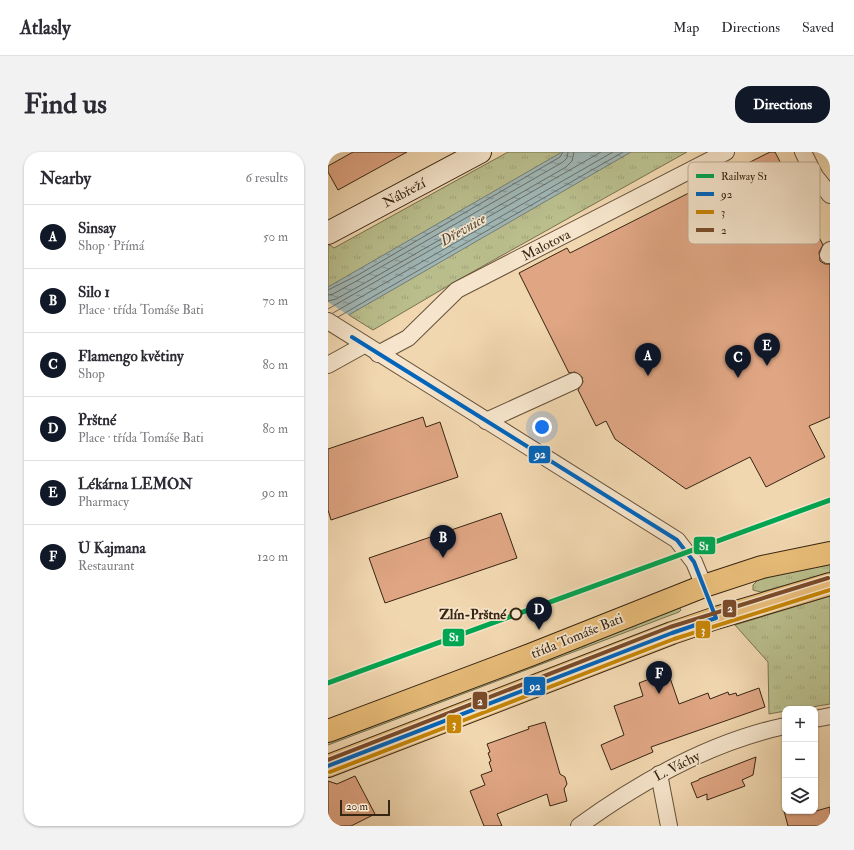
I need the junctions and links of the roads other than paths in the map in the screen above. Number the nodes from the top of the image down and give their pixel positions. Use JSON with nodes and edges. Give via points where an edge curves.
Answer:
{"nodes":[{"id":1,"x":480,"y":152,"type":"edge"},
{"id":2,"x":726,"y":152,"type":"edge"},
{"id":3,"x":803,"y":152,"type":"edge"},
{"id":4,"x":707,"y":162,"type":"edge"},
{"id":5,"x":808,"y":162,"type":"edge"},
{"id":6,"x":688,"y":171,"type":"edge"},
{"id":7,"x":820,"y":184,"type":"edge"},
{"id":8,"x":829,"y":199,"type":"edge"},
{"id":9,"x":328,"y":233,"type":"edge"},
{"id":10,"x":328,"y":321,"type":"edge"},
{"id":11,"x":364,"y":345,"type":"junction"},
{"id":12,"x":378,"y":354,"type":"junction"},
{"id":13,"x":328,"y":365,"type":"edge"},
{"id":14,"x":574,"y":381,"type":"dead end"},
{"id":15,"x":486,"y":421,"type":"junction"},
{"id":16,"x":830,"y":553,"type":"edge"},
{"id":17,"x":830,"y":584,"type":"edge"},
{"id":18,"x":704,"y":586,"type":"junction"},
{"id":19,"x":716,"y":618,"type":"junction"},
{"id":20,"x":830,"y":716,"type":"edge"},
{"id":21,"x":818,"y":718,"type":"edge"},
{"id":22,"x":782,"y":727,"type":"edge"},
{"id":23,"x":328,"y":732,"type":"edge"},
{"id":24,"x":328,"y":766,"type":"edge"},
{"id":25,"x":659,"y":774,"type":"junction"},
{"id":26,"x":579,"y":826,"type":"edge"},
{"id":27,"x":669,"y":826,"type":"edge"}],
"edges":[{"from":1,"to":9,"type":"street","name":"Nábřeží"},
{"from":2,"to":4,"type":"street","name":"Malotova"},
{"from":3,"to":5,"type":"street"},
{"from":6,"to":12,"type":"street","name":"Malotova","via":[[457,290],[408,338]]},
{"from":7,"to":8,"type":"street"},
{"from":10,"to":11,"type":"street"},
{"from":11,"to":12,"type":"street"},
{"from":11,"to":13,"type":"street"},
{"from":12,"to":15,"type":"street"},
{"from":14,"to":15,"type":"street"},
{"from":15,"to":18,"type":"street","via":[[676,540],[694,562]]},
{"from":16,"to":18,"type":"main road","name":"třída Tomáše Bati","via":[[762,567]]},
{"from":17,"to":19,"type":"main road"},
{"from":18,"to":19,"type":"main road"},
{"from":18,"to":23,"type":"main road","name":"třída Tomáše Bati"},
{"from":19,"to":24,"type":"main road"},
{"from":20,"to":21,"type":"street"},
{"from":22,"to":25,"type":"street","name":"L. Váchy","via":[[706,751]]},
{"from":25,"to":26,"type":"street","name":"L. Váchy"},
{"from":25,"to":27,"type":"street"}]}
